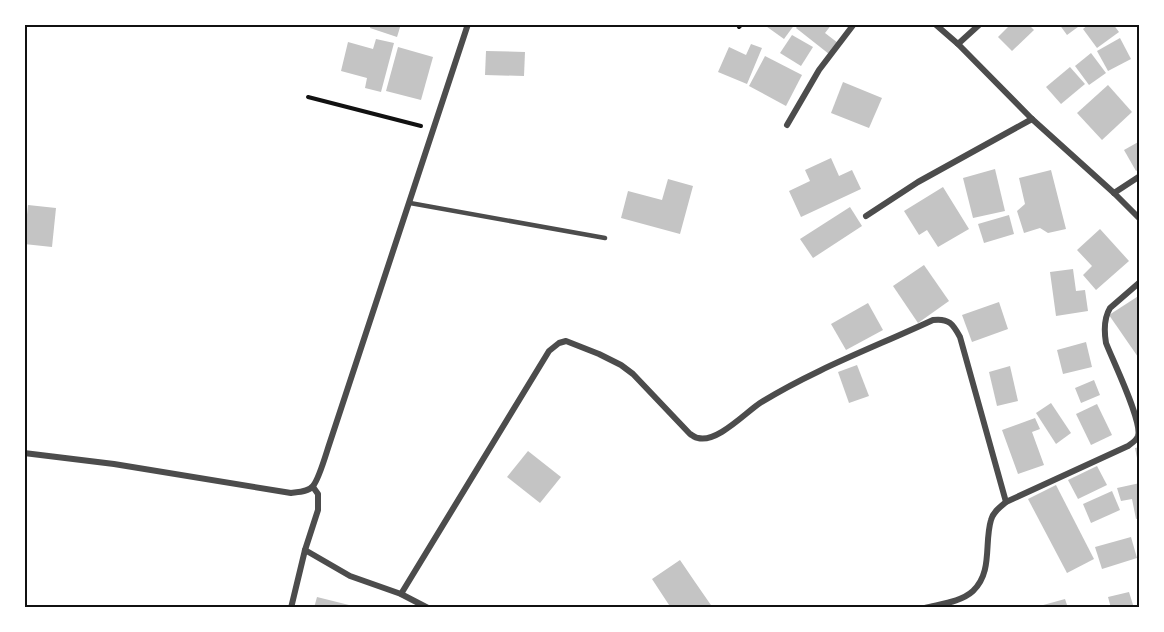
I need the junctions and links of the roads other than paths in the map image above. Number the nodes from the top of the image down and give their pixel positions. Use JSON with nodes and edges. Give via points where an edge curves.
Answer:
{"nodes":[{"id":1,"x":468,"y":24,"type":"edge"},
{"id":2,"x":855,"y":24,"type":"edge"},
{"id":3,"x":935,"y":24,"type":"edge"},
{"id":4,"x":980,"y":24,"type":"edge"},
{"id":5,"x":958,"y":44,"type":"junction"},
{"id":6,"x":1032,"y":119,"type":"junction"},
{"id":7,"x":787,"y":125,"type":"dead end"},
{"id":8,"x":1140,"y":176,"type":"edge"},
{"id":9,"x":1114,"y":193,"type":"junction"},
{"id":10,"x":410,"y":203,"type":"junction"},
{"id":11,"x":866,"y":216,"type":"dead end"},
{"id":12,"x":1140,"y":219,"type":"edge"},
{"id":13,"x":605,"y":238,"type":"dead end"},
{"id":14,"x":1140,"y":282,"type":"edge"},
{"id":15,"x":24,"y":453,"type":"edge"},
{"id":16,"x":313,"y":487,"type":"junction"},
{"id":17,"x":1006,"y":502,"type":"junction"},
{"id":18,"x":305,"y":550,"type":"junction"},
{"id":19,"x":401,"y":594,"type":"junction"},
{"id":20,"x":291,"y":608,"type":"edge"},
{"id":21,"x":428,"y":608,"type":"edge"},
{"id":22,"x":925,"y":608,"type":"edge"}],
"edges":[{"from":1,"to":10,"type":"street"},
{"from":2,"to":7,"type":"street","via":[[819,70]]},
{"from":3,"to":5,"type":"street"},
{"from":4,"to":5,"type":"street"},
{"from":5,"to":6,"type":"street"},
{"from":6,"to":9,"type":"street"},
{"from":6,"to":11,"type":"street","via":[[918,182]]},
{"from":8,"to":9,"type":"street"},
{"from":9,"to":12,"type":"street"},
{"from":10,"to":13,"type":"lane"},
{"from":10,"to":16,"type":"street"},
{"from":14,"to":17,"type":"street","via":[[1110,308],[1105,334],[1138,421],[1136,440]]},
{"from":15,"to":16,"type":"street","via":[[291,493]]},
{"from":16,"to":18,"type":"street","via":[[319,506]]},
{"from":17,"to":19,"type":"street","via":[[960,337],[947,321],[933,320],[791,385],[706,438],[690,434],[627,369],[566,341],[549,351]]},
{"from":17,"to":22,"type":"street","via":[[991,518],[984,573],[973,591],[960,599]]},
{"from":18,"to":19,"type":"street","via":[[350,576]]},
{"from":18,"to":20,"type":"street"},
{"from":19,"to":21,"type":"street"}]}
